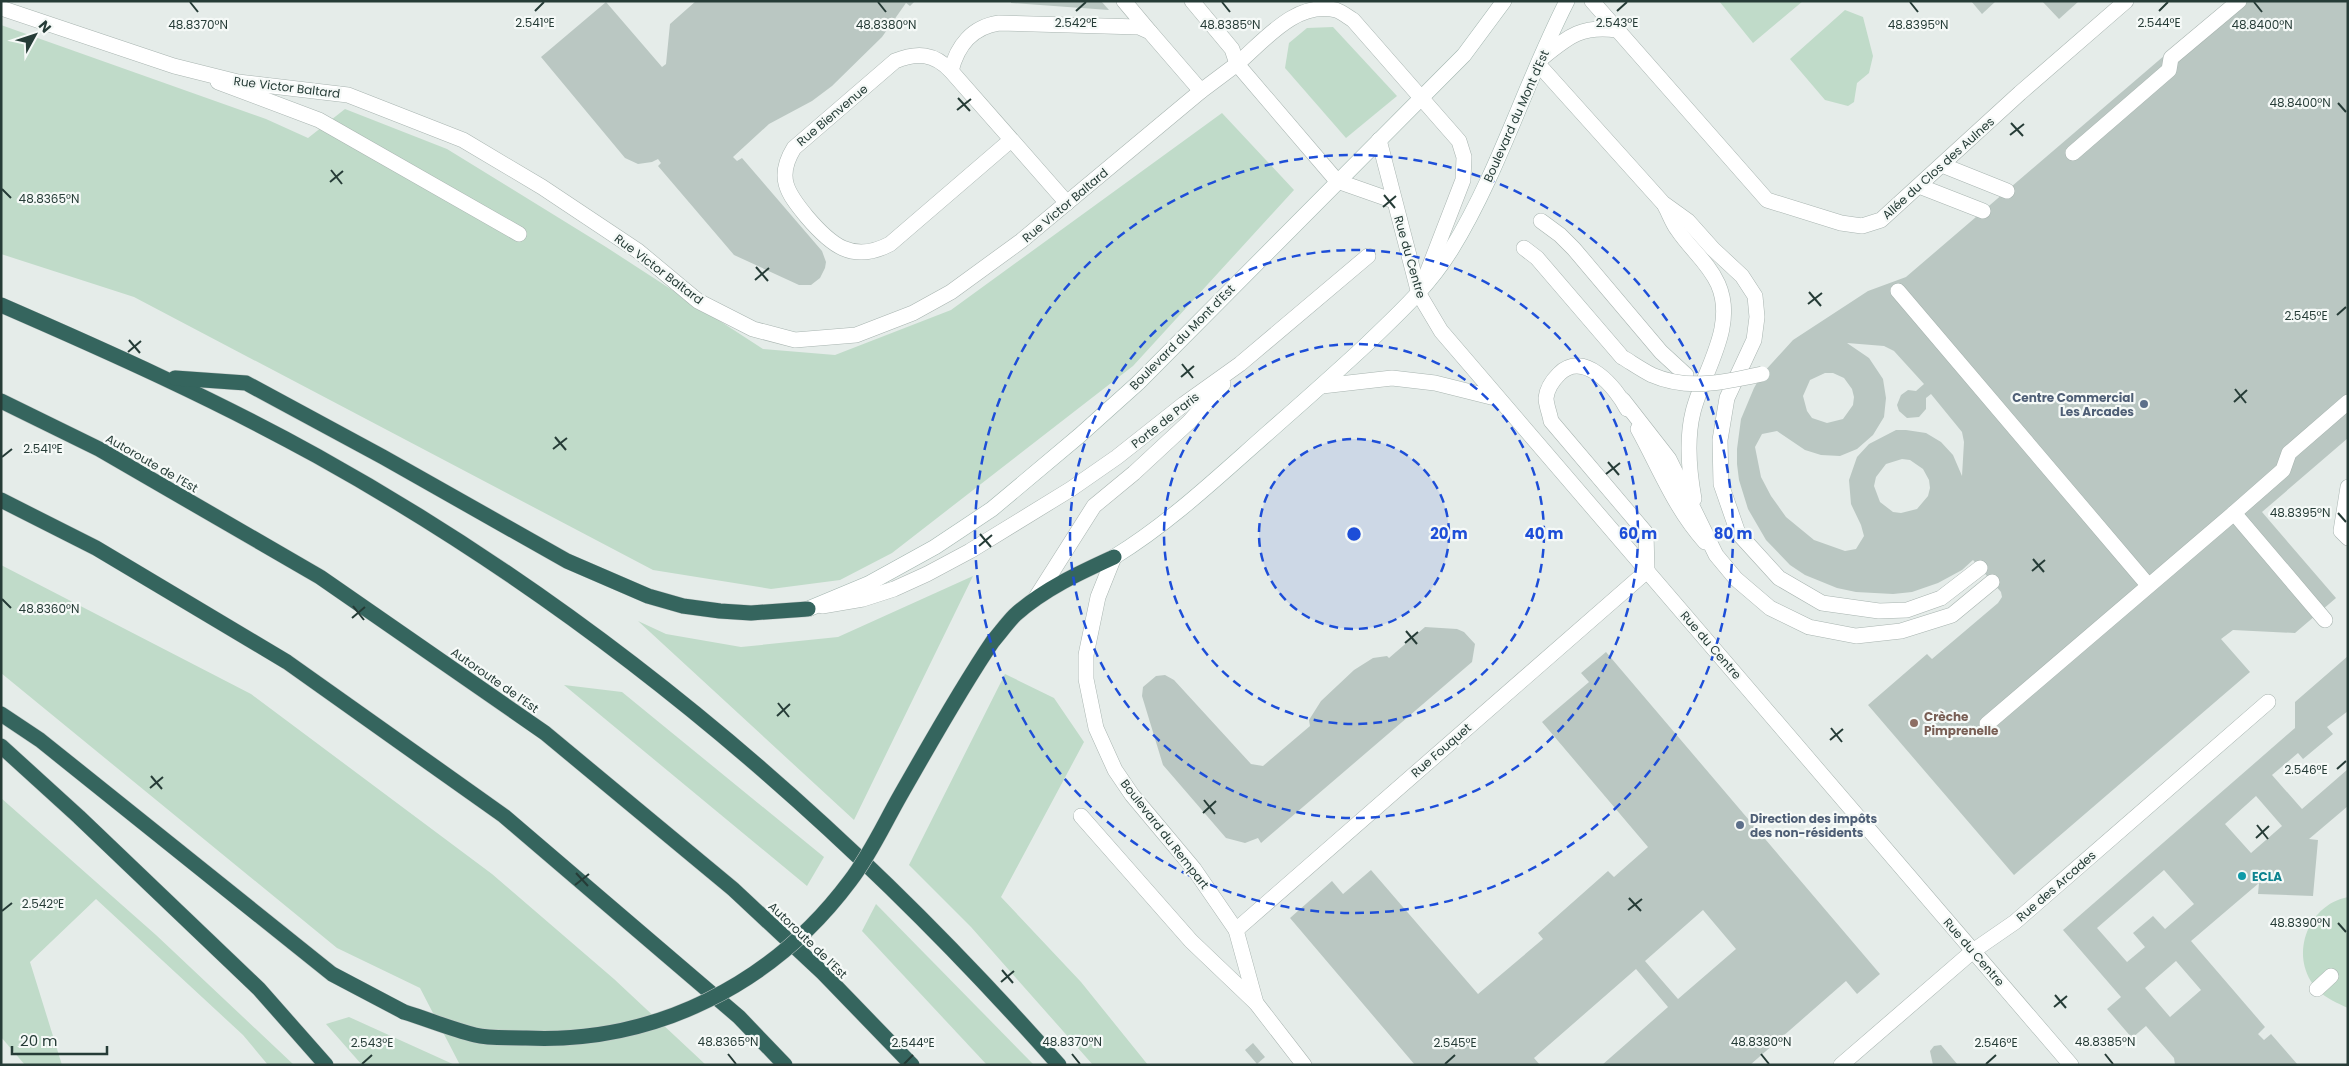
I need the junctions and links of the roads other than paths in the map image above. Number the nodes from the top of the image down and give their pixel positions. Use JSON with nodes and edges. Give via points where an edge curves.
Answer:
{"nodes":[{"id":1,"x":1124,"y":1,"type":"edge"},
{"id":2,"x":1192,"y":1,"type":"edge"},
{"id":3,"x":1504,"y":1,"type":"edge"},
{"id":4,"x":1567,"y":1,"type":"edge"},
{"id":5,"x":1592,"y":1,"type":"edge"},
{"id":6,"x":2126,"y":1,"type":"edge"},
{"id":7,"x":2239,"y":1,"type":"edge"},
{"id":8,"x":1,"y":8,"type":"edge"},
{"id":9,"x":1617,"y":30,"type":"junction"},
{"id":10,"x":1150,"y":32,"type":"junction"},
{"id":11,"x":1540,"y":61,"type":"junction"},
{"id":12,"x":1238,"y":64,"type":"junction"},
{"id":13,"x":174,"y":66,"type":"junction"},
{"id":14,"x":951,"y":71,"type":"junction"},
{"id":15,"x":1201,"y":91,"type":"junction"},
{"id":16,"x":1421,"y":98,"type":"junction"},
{"id":17,"x":1011,"y":140,"type":"junction"},
{"id":18,"x":1379,"y":140,"type":"junction"},
{"id":19,"x":2073,"y":153,"type":"dead end"},
{"id":20,"x":1942,"y":165,"type":"junction"},
{"id":21,"x":1337,"y":181,"type":"junction"},
{"id":22,"x":1919,"y":186,"type":"junction"},
{"id":23,"x":2007,"y":191,"type":"dead end"},
{"id":24,"x":1394,"y":201,"type":"junction"},
{"id":25,"x":1067,"y":203,"type":"junction"},
{"id":26,"x":1664,"y":204,"type":"junction"},
{"id":27,"x":1983,"y":211,"type":"dead end"},
{"id":28,"x":1541,"y":221,"type":"dead end"},
{"id":29,"x":519,"y":234,"type":"dead end"},
{"id":30,"x":1524,"y":248,"type":"dead end"},
{"id":31,"x":1368,"y":256,"type":"dead end"},
{"id":32,"x":1898,"y":291,"type":"dead end"},
{"id":33,"x":1419,"y":294,"type":"junction"},
{"id":34,"x":1,"y":305,"type":"edge"},
{"id":35,"x":1240,"y":364,"type":"junction"},
{"id":36,"x":1762,"y":374,"type":"dead end"},
{"id":37,"x":1686,"y":375,"type":"dead end"},
{"id":38,"x":166,"y":377,"type":"junction"},
{"id":39,"x":1322,"y":386,"type":"junction"},
{"id":40,"x":1499,"y":399,"type":"junction"},
{"id":41,"x":1623,"y":400,"type":"junction"},
{"id":42,"x":1,"y":401,"type":"edge"},
{"id":43,"x":2348,"y":402,"type":"edge"},
{"id":44,"x":2348,"y":487,"type":"edge"},
{"id":45,"x":1,"y":500,"type":"edge"},
{"id":46,"x":2234,"y":513,"type":"junction"},
{"id":47,"x":1698,"y":516,"type":"junction"},
{"id":48,"x":2348,"y":538,"type":"edge"},
{"id":49,"x":1716,"y":555,"type":"junction"},
{"id":50,"x":1114,"y":557,"type":"junction"},
{"id":51,"x":1980,"y":568,"type":"dead end"},
{"id":52,"x":1647,"y":571,"type":"junction"},
{"id":53,"x":1992,"y":582,"type":"dead end"},
{"id":54,"x":2148,"y":585,"type":"junction"},
{"id":55,"x":1035,"y":599,"type":"junction"},
{"id":56,"x":808,"y":609,"type":"junction"},
{"id":57,"x":2325,"y":620,"type":"dead end"},
{"id":58,"x":2268,"y":702,"type":"dead end"},
{"id":59,"x":1,"y":714,"type":"edge"},
{"id":60,"x":1987,"y":724,"type":"dead end"},
{"id":61,"x":1,"y":746,"type":"edge"},
{"id":62,"x":1081,"y":816,"type":"dead end"},
{"id":63,"x":1236,"y":930,"type":"junction"},
{"id":64,"x":1973,"y":952,"type":"junction"},
{"id":65,"x":2331,"y":976,"type":"dead end"},
{"id":66,"x":2317,"y":989,"type":"dead end"},
{"id":67,"x":1256,"y":1003,"type":"junction"},
{"id":68,"x":326,"y":1065,"type":"edge"},
{"id":69,"x":785,"y":1065,"type":"edge"},
{"id":70,"x":912,"y":1065,"type":"edge"},
{"id":71,"x":1059,"y":1065,"type":"edge"},
{"id":72,"x":1304,"y":1065,"type":"edge"},
{"id":73,"x":1841,"y":1065,"type":"edge"},
{"id":74,"x":2071,"y":1065,"type":"edge"}],
"edges":[{"from":1,"to":10,"type":"street"},
{"from":2,"to":12,"type":"street","via":[[1232,49]]},
{"from":3,"to":16,"type":"street","name":"Boulevard du Mont d'Est","via":[[1464,55]]},
{"from":4,"to":11,"type":"street","name":"Boulevard du Mont d'Est"},
{"from":5,"to":9,"type":"street","name":"Allée du Clos des Aulnes"},
{"from":6,"to":20,"type":"street","name":"Allée du Clos des Aulnes"},
{"from":7,"to":19,"type":"street","via":[[2171,58],[2169,70]]},
{"from":8,"to":13,"type":"street","name":"Rue Victor Baltard"},
{"from":9,"to":11,"type":"street","via":[[1600,28],[1570,36]]},
{"from":9,"to":22,"type":"street","name":"Allée du Clos des Aulnes","via":[[1767,200],[1813,216],[1862,226],[1881,220]]},
{"from":10,"to":14,"type":"street","via":[[1139,27],[985,25],[972,33],[955,55]]},
{"from":10,"to":15,"type":"street"},
{"from":11,"to":26,"type":"street"},
{"from":11,"to":33,"type":"street","name":"Boulevard du Mont d'Est","via":[[1477,205],[1450,252]]},
{"from":12,"to":15,"type":"street","name":"Rue Victor Baltard"},
{"from":12,"to":16,"type":"street","via":[[1292,16],[1324,8],[1338,10],[1353,20]]},
{"from":12,"to":21,"type":"street"},
{"from":13,"to":25,"type":"street","name":"Rue Victor Baltard","via":[[238,82],[348,95],[463,140],[542,187],[638,251],[698,301],[753,329],[795,340],[856,335],[913,313],[951,292]]},
{"from":13,"to":29,"type":"street","via":[[319,120]]},
{"from":14,"to":17,"type":"street","name":"Rue Bienvenue"},
{"from":14,"to":17,"type":"street","name":"Rue Bienvenue","via":[[941,60],[926,55],[895,61],[794,148],[785,162],[785,182],[792,198],[824,238],[853,251],[879,250]]},
{"from":15,"to":25,"type":"street","name":"Rue Victor Baltard"},
{"from":16,"to":18,"type":"street","name":"Boulevard du Mont d'Est"},
{"from":16,"to":33,"type":"street","via":[[1459,141],[1464,157],[1463,180]]},
{"from":17,"to":25,"type":"street","name":"Rue Bienvenue"},
{"from":18,"to":21,"type":"street","name":"Boulevard du Mont d'Est"},
{"from":18,"to":24,"type":"street","name":"Rue du Centre"},
{"from":20,"to":22,"type":"street","name":"Allée du Clos des Aulnes"},
{"from":20,"to":23,"type":"street"},
{"from":21,"to":24,"type":"street","name":"Rue du Centre"},
{"from":21,"to":56,"type":"street","name":"Boulevard du Mont d'Est","via":[[1138,383],[992,509],[902,566]]},
{"from":22,"to":27,"type":"street"},
{"from":24,"to":33,"type":"street","name":"Rue du Centre"},
{"from":26,"to":47,"type":"street","via":[[1677,230],[1704,259],[1718,285],[1724,314],[1718,342],[1692,413],[1690,473]]},
{"from":26,"to":51,"type":"street","via":[[1688,221],[1742,276],[1755,296],[1754,340],[1727,398],[1720,440],[1721,484],[1738,533],[1779,578],[1822,603],[1879,611],[1907,610],[1941,598]]},
{"from":28,"to":37,"type":"street","via":[[1560,235],[1661,352]]},
{"from":30,"to":36,"type":"street","bridge":true,"via":[[1537,258],[1622,357],[1653,375],[1688,384],[1714,384]]},
{"from":31,"to":35,"type":"street"},
{"from":32,"to":54,"type":"street"},
{"from":33,"to":39,"type":"street","name":"Boulevard du Mont d'Est"},
{"from":33,"to":40,"type":"street","name":"Rue du Centre","via":[[1441,331]]},
{"from":34,"to":38,"type":"highway"},
{"from":35,"to":55,"type":"street","name":"Porte de Paris","via":[[1189,422],[1134,474],[1094,506]]},
{"from":35,"to":56,"type":"street","name":"Porte de Paris","via":[[1071,489],[970,551],[894,589],[864,599]]},
{"from":38,"to":56,"type":"highway","via":[[246,383],[567,561],[648,596],[683,606],[751,614]]},
{"from":38,"to":71,"type":"highway","via":[[321,458],[427,523],[530,589],[633,665],[726,739],[836,835],[985,982]]},
{"from":39,"to":40,"type":"street","via":[[1392,378],[1435,383]]},
{"from":39,"to":50,"type":"street","name":"Boulevard du Mont d'Est","via":[[1157,528]]},
{"from":40,"to":52,"type":"street","name":"Rue du Centre"},
{"from":41,"to":47,"type":"street","via":[[1669,460]]},
{"from":41,"to":49,"type":"street","via":[[1664,484],[1687,522]]},
{"from":41,"to":52,"type":"street","via":[[1598,373],[1581,365],[1564,369],[1551,382],[1546,398],[1551,421],[1646,533]]},
{"from":42,"to":70,"type":"highway","name":"Autoroute de l’Est","via":[[99,449],[320,576],[545,733],[733,889]]},
{"from":43,"to":46,"type":"street","via":[[2289,453],[2283,470]]},
{"from":44,"to":48,"type":"street","via":[[2341,531]]},
{"from":45,"to":69,"type":"highway","via":[[96,548],[287,662],[504,816],[739,1017]]},
{"from":46,"to":54,"type":"street"},
{"from":46,"to":57,"type":"street"},
{"from":47,"to":49,"type":"street"},
{"from":49,"to":53,"type":"street","via":[[1736,579],[1770,608],[1809,627],[1856,636],[1901,631],[1952,615]]},
{"from":50,"to":55,"type":"highway","via":[[1057,584]]},
{"from":50,"to":63,"type":"street","name":"Boulevard du Rempart","via":[[1098,597],[1086,655],[1086,680],[1096,728],[1115,770],[1132,795],[1194,869]]},
{"from":52,"to":63,"type":"street","name":"Rue Fouquet"},
{"from":52,"to":64,"type":"street","name":"Rue du Centre"},
{"from":54,"to":60,"type":"street"},
{"from":55,"to":59,"type":"highway","bridge":true,"via":[[1014,616],[963,685],[851,880],[807,931],[749,977],[694,1008],[640,1026],[557,1040],[476,1036],[404,1012],[332,974],[40,740]]},
{"from":58,"to":64,"type":"street","name":"Rue des Arcades","via":[[2015,922]]},
{"from":61,"to":68,"type":"highway","via":[[79,816],[259,989]]},
{"from":62,"to":67,"type":"street","via":[[1191,941]]},
{"from":63,"to":67,"type":"street","name":"Boulevard du Rempart"},
{"from":64,"to":73,"type":"street","name":"Rue des Arcades"},
{"from":64,"to":74,"type":"street","name":"Rue du Centre"},
{"from":65,"to":66,"type":"street"},
{"from":67,"to":72,"type":"street","name":"Boulevard du Rempart"}]}
